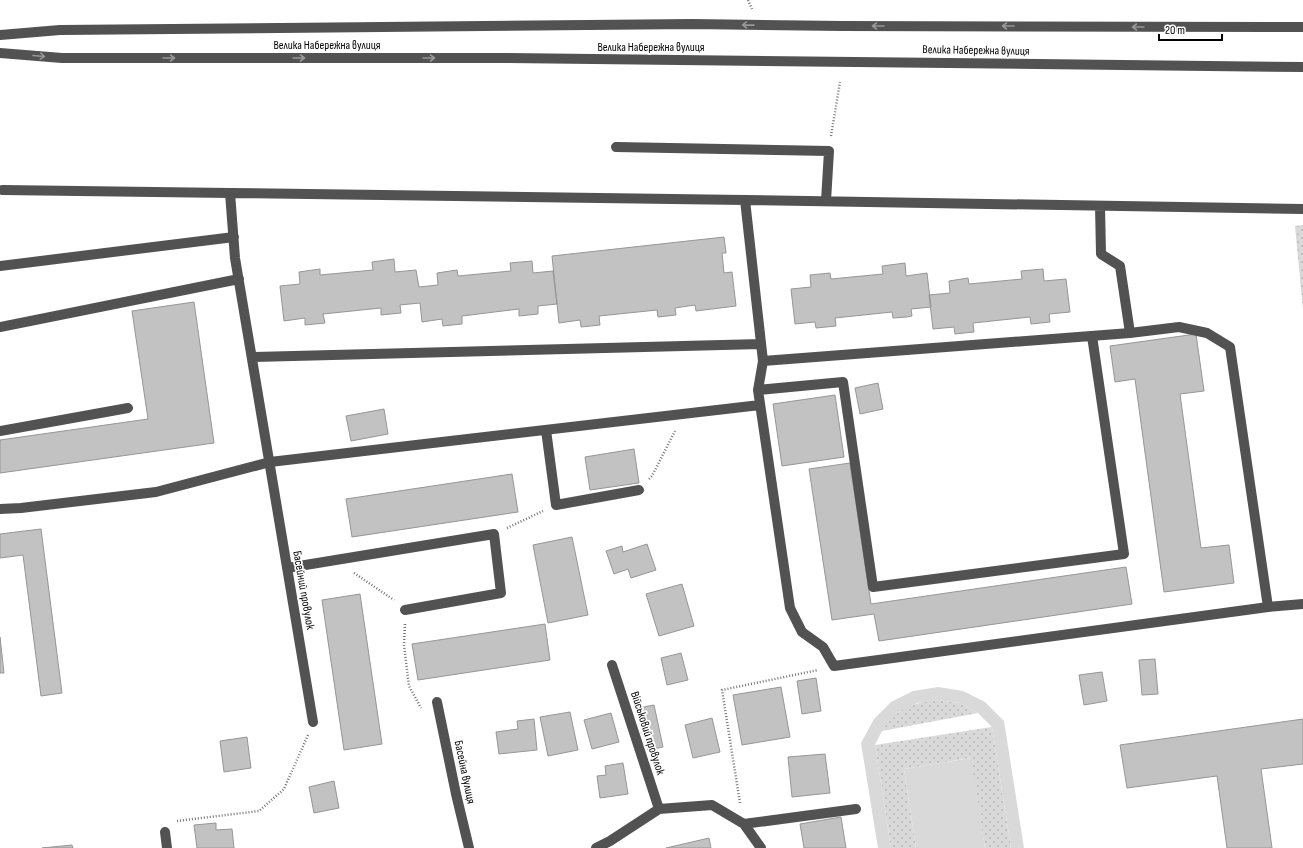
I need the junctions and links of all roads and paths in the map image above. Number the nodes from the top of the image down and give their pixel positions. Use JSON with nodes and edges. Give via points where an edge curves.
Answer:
{"nodes":[{"id":1,"x":1303,"y":27,"type":"edge"},
{"id":2,"x":0,"y":35,"type":"edge"},
{"id":3,"x":0,"y":53,"type":"edge"},
{"id":4,"x":1303,"y":67,"type":"edge"},
{"id":5,"x":840,"y":82,"type":"dead end"},
{"id":6,"x":834,"y":117,"type":"dead end"},
{"id":7,"x":616,"y":147,"type":"dead end"},
{"id":8,"x":2,"y":190,"type":"dead end"},
{"id":9,"x":230,"y":193,"type":"junction"},
{"id":10,"x":746,"y":200,"type":"junction"},
{"id":11,"x":826,"y":201,"type":"junction"},
{"id":12,"x":1100,"y":206,"type":"junction"},
{"id":13,"x":1303,"y":210,"type":"edge"},
{"id":14,"x":234,"y":237,"type":"junction"},
{"id":15,"x":0,"y":266,"type":"edge"},
{"id":16,"x":239,"y":279,"type":"junction"},
{"id":17,"x":0,"y":327,"type":"edge"},
{"id":18,"x":1130,"y":333,"type":"junction"},
{"id":19,"x":1092,"y":336,"type":"junction"},
{"id":20,"x":761,"y":344,"type":"junction"},
{"id":21,"x":252,"y":357,"type":"junction"},
{"id":22,"x":763,"y":361,"type":"junction"},
{"id":23,"x":758,"y":390,"type":"junction"},
{"id":24,"x":760,"y":405,"type":"junction"},
{"id":25,"x":128,"y":408,"type":"dead end"},
{"id":26,"x":683,"y":414,"type":"junction"},
{"id":27,"x":546,"y":430,"type":"junction"},
{"id":28,"x":0,"y":431,"type":"edge"},
{"id":29,"x":270,"y":462,"type":"junction"},
{"id":30,"x":639,"y":490,"type":"joint"},
{"id":31,"x":556,"y":505,"type":"junction"},
{"id":32,"x":0,"y":509,"type":"edge"},
{"id":33,"x":494,"y":534,"type":"junction"},
{"id":34,"x":338,"y":560,"type":"junction"},
{"id":35,"x":287,"y":568,"type":"junction"},
{"id":36,"x":388,"y":596,"type":"dead end"},
{"id":37,"x":1303,"y":604,"type":"edge"},
{"id":38,"x":1268,"y":607,"type":"junction"},
{"id":39,"x":405,"y":610,"type":"dead end"},
{"id":40,"x":612,"y":665,"type":"dead end"},
{"id":41,"x":834,"y":666,"type":"junction"},
{"id":42,"x":437,"y":702,"type":"dead end"},
{"id":43,"x":313,"y":722,"type":"joint"},
{"id":44,"x":659,"y":809,"type":"junction"},
{"id":45,"x":856,"y":809,"type":"dead end"},
{"id":46,"x":744,"y":824,"type":"junction"},
{"id":47,"x":165,"y":832,"type":"joint"},
{"id":48,"x":167,"y":848,"type":"edge"},
{"id":49,"x":469,"y":848,"type":"edge"},
{"id":50,"x":596,"y":848,"type":"edge"},
{"id":51,"x":761,"y":848,"type":"edge"}],
"edges":[{"from":1,"to":2,"type":"street","name":"Велика Набережна вулиця","one_way":true,"via":[[692,24],[60,30]]},
{"from":3,"to":4,"type":"street","name":"Велика Набережна вулиця","one_way":true,"via":[[62,58],[498,58]]},
{"from":5,"to":6,"type":"path"},
{"from":7,"to":11,"type":"street","via":[[829,151]]},
{"from":8,"to":9,"type":"street"},
{"from":9,"to":10,"type":"street"},
{"from":9,"to":14,"type":"street","name":"Басейний провулок"},
{"from":10,"to":11,"type":"street"},
{"from":10,"to":20,"type":"street"},
{"from":11,"to":12,"type":"street"},
{"from":12,"to":13,"type":"street"},
{"from":12,"to":18,"type":"street","via":[[1101,254],[1120,266]]},
{"from":14,"to":15,"type":"street"},
{"from":14,"to":16,"type":"street","name":"Басейний провулок"},
{"from":16,"to":17,"type":"street"},
{"from":16,"to":21,"type":"street","name":"Басейний провулок"},
{"from":18,"to":19,"type":"street"},
{"from":18,"to":38,"type":"street","via":[[1179,327],[1207,333],[1230,347]]},
{"from":19,"to":22,"type":"street"},
{"from":19,"to":23,"type":"street","via":[[1124,554],[873,587],[843,382]]},
{"from":20,"to":21,"type":"street"},
{"from":20,"to":22,"type":"street"},
{"from":21,"to":29,"type":"street","name":"Басейний провулок"},
{"from":22,"to":23,"type":"street"},
{"from":23,"to":24,"type":"street"},
{"from":24,"to":26,"type":"street"},
{"from":24,"to":41,"type":"street","via":[[790,608],[802,632],[823,647]]},
{"from":25,"to":28,"type":"street"},
{"from":26,"to":27,"type":"street"},
{"from":26,"to":30,"type":"path","via":[[652,476]]},
{"from":27,"to":29,"type":"street"},
{"from":27,"to":31,"type":"street"},
{"from":29,"to":32,"type":"street","via":[[156,492]]},
{"from":29,"to":35,"type":"street","name":"Басейний провулок"},
{"from":30,"to":31,"type":"street"},
{"from":31,"to":33,"type":"path"},
{"from":33,"to":34,"type":"street"},
{"from":33,"to":39,"type":"street","via":[[501,593]]},
{"from":34,"to":35,"type":"street"},
{"from":34,"to":36,"type":"path"},
{"from":35,"to":43,"type":"street","name":"Басейний провулок"},
{"from":37,"to":38,"type":"street"},
{"from":38,"to":41,"type":"street"},
{"from":40,"to":44,"type":"street","name":"Військовий провулок"},
{"from":41,"to":46,"type":"path","via":[[722,690]]},
{"from":42,"to":49,"type":"street","name":"Басейна вулиця"},
{"from":43,"to":47,"type":"path","via":[[284,789],[259,811],[174,822]]},
{"from":44,"to":46,"type":"street","via":[[712,805]]},
{"from":44,"to":50,"type":"street"},
{"from":45,"to":46,"type":"street"},
{"from":46,"to":51,"type":"street"},
{"from":47,"to":48,"type":"street"}]}
